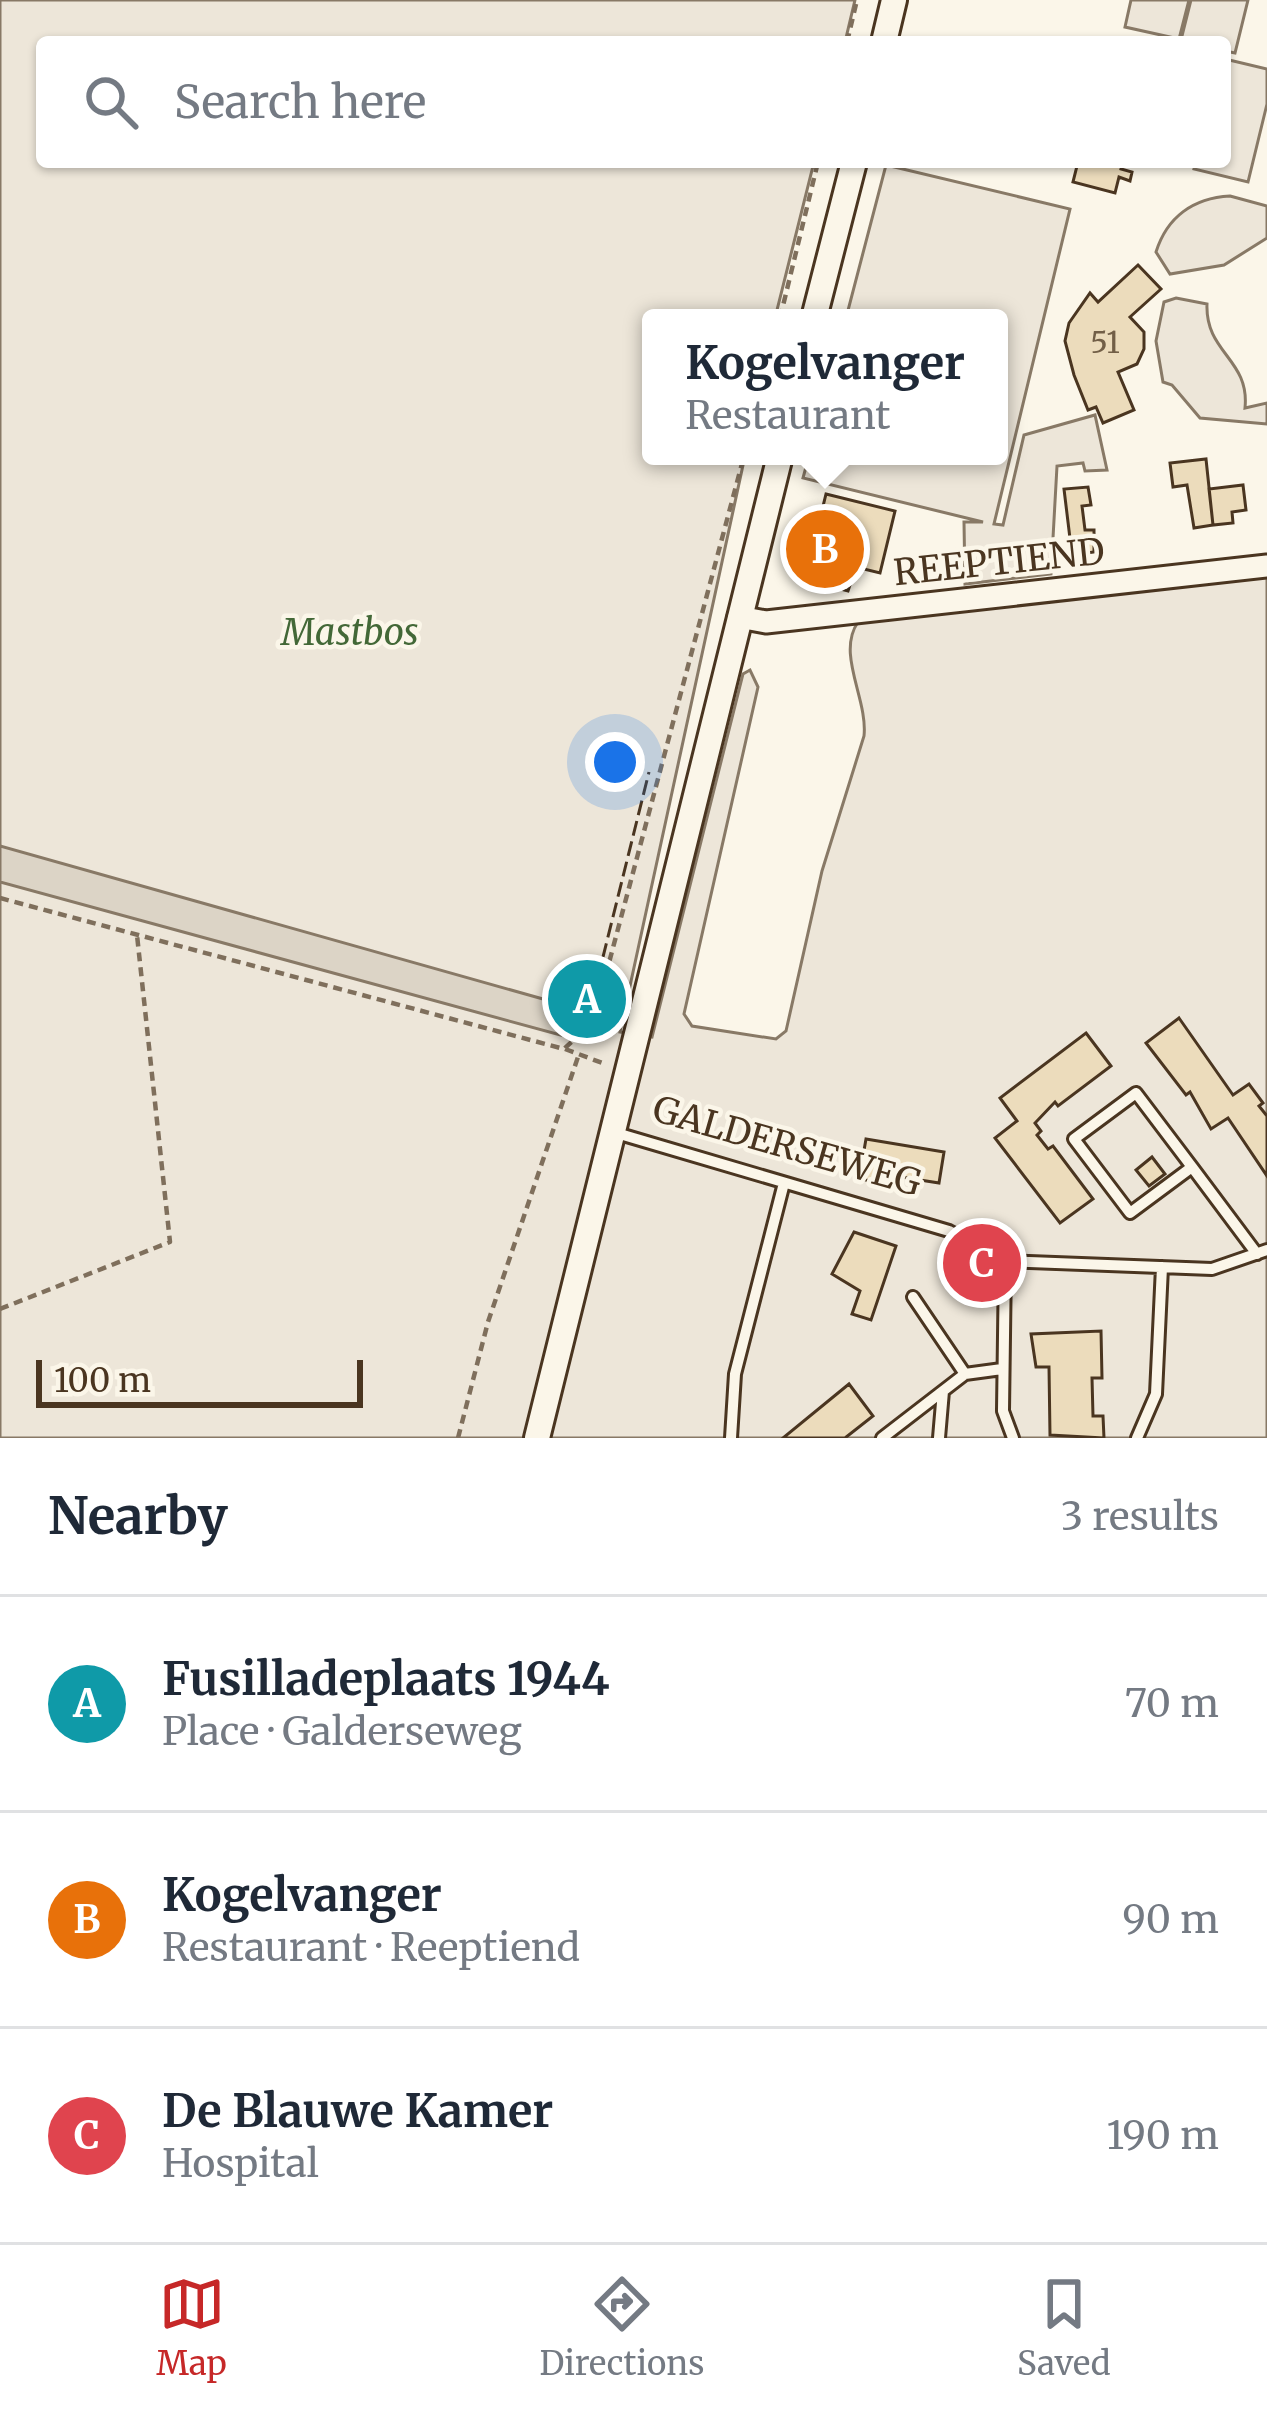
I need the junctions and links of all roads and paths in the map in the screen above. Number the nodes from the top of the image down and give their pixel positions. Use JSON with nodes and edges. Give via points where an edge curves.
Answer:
{"nodes":[{"id":1,"x":857,"y":0,"type":"edge"},
{"id":2,"x":894,"y":0,"type":"edge"},
{"id":3,"x":848,"y":36,"type":"edge"},
{"id":4,"x":885,"y":36,"type":"edge"},
{"id":5,"x":817,"y":168,"type":"edge"},
{"id":6,"x":852,"y":168,"type":"edge"},
{"id":7,"x":782,"y":309,"type":"edge"},
{"id":8,"x":816,"y":309,"type":"edge"},
{"id":9,"x":742,"y":465,"type":"edge"},
{"id":10,"x":778,"y":465,"type":"edge"},
{"id":11,"x":1267,"y":566,"type":"edge"},
{"id":12,"x":739,"y":617,"type":"junction"},
{"id":13,"x":0,"y":898,"type":"edge"},
{"id":14,"x":137,"y":935,"type":"junction"},
{"id":15,"x":622,"y":994,"type":"dead end"},
{"id":16,"x":593,"y":1021,"type":"junction"},
{"id":17,"x":564,"y":1049,"type":"junction"},
{"id":18,"x":579,"y":1054,"type":"junction"},
{"id":19,"x":628,"y":1071,"type":"junction"},
{"id":20,"x":613,"y":1132,"type":"junction"},
{"id":21,"x":1192,"y":1166,"type":"junction"},
{"id":22,"x":784,"y":1183,"type":"junction"},
{"id":23,"x":1262,"y":1252,"type":"edge"},
{"id":24,"x":1005,"y":1261,"type":"junction"},
{"id":25,"x":1162,"y":1267,"type":"junction"},
{"id":26,"x":913,"y":1297,"type":"dead end"},
{"id":27,"x":0,"y":1309,"type":"edge"},
{"id":28,"x":1002,"y":1369,"type":"junction"},
{"id":29,"x":965,"y":1374,"type":"junction"},
{"id":30,"x":943,"y":1391,"type":"junction"},
{"id":31,"x":458,"y":1438,"type":"edge"},
{"id":32,"x":537,"y":1438,"type":"edge"},
{"id":33,"x":731,"y":1438,"type":"edge"},
{"id":34,"x":881,"y":1438,"type":"edge"},
{"id":35,"x":939,"y":1438,"type":"edge"},
{"id":36,"x":1012,"y":1438,"type":"edge"},
{"id":37,"x":1137,"y":1438,"type":"edge"}],
"edges":[{"from":1,"to":3,"type":"path"},
{"from":2,"to":4,"type":"street"},
{"from":5,"to":7,"type":"path"},
{"from":6,"to":8,"type":"street"},
{"from":9,"to":16,"type":"path"},
{"from":10,"to":12,"type":"street","name":"GALDERSEWEG"},
{"from":11,"to":12,"type":"street","name":"REEPTIEND","via":[[766,622]]},
{"from":12,"to":19,"type":"street","name":"GALDERSEWEG"},
{"from":13,"to":14,"type":"path"},
{"from":14,"to":17,"type":"path"},
{"from":14,"to":27,"type":"path","via":[[170,1242]]},
{"from":15,"to":16,"type":"path"},
{"from":16,"to":17,"type":"path"},
{"from":17,"to":18,"type":"path"},
{"from":18,"to":19,"type":"path"},
{"from":18,"to":31,"type":"path","via":[[488,1322]]},
{"from":19,"to":20,"type":"street","name":"GALDERSEWEG"},
{"from":20,"to":22,"type":"lane","name":"GALDERSEWEG"},
{"from":20,"to":32,"type":"street","name":"GALDERSEWEG"},
{"from":21,"to":21,"type":"lane","via":[[1136,1093],[1074,1139],[1130,1213]]},
{"from":21,"to":23,"type":"lane"},
{"from":22,"to":24,"type":"lane","name":"GALDERSEWEG","via":[[949,1231]]},
{"from":22,"to":33,"type":"lane","via":[[735,1374]]},
{"from":23,"to":25,"type":"lane","name":"GALDERSEWEG","via":[[1212,1269]]},
{"from":24,"to":25,"type":"lane","name":"GALDERSEWEG"},
{"from":24,"to":28,"type":"lane"},
{"from":25,"to":37,"type":"lane","via":[[1156,1394]]},
{"from":26,"to":29,"type":"lane"},
{"from":28,"to":29,"type":"lane"},
{"from":28,"to":36,"type":"lane"},
{"from":29,"to":30,"type":"lane"},
{"from":30,"to":34,"type":"lane"},
{"from":30,"to":35,"type":"lane"}]}
